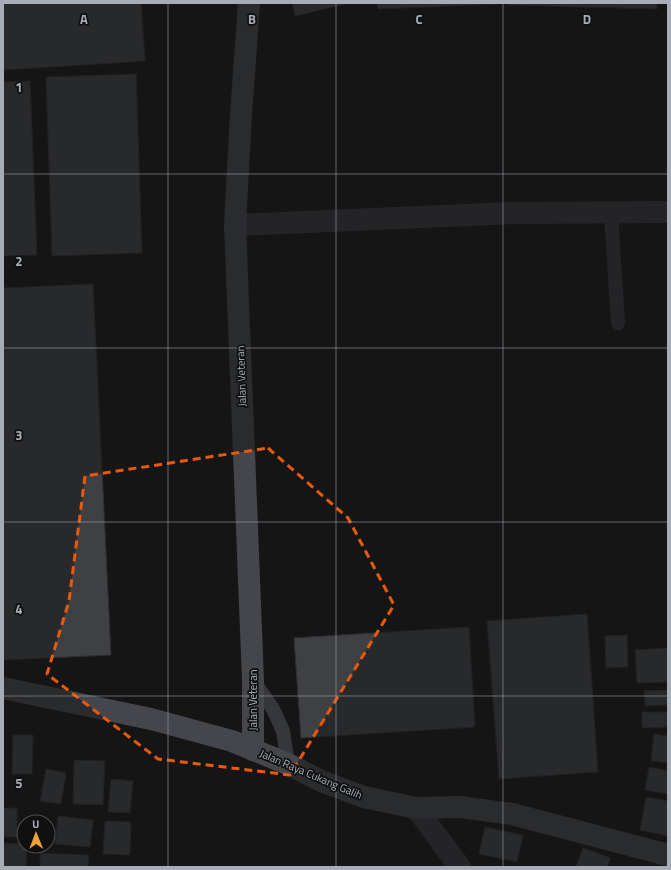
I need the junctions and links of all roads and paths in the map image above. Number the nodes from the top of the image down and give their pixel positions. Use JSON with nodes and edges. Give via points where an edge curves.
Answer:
{"nodes":[{"id":1,"x":249,"y":3,"type":"edge"},
{"id":2,"x":668,"y":212,"type":"edge"},
{"id":3,"x":611,"y":213,"type":"junction"},
{"id":4,"x":235,"y":225,"type":"junction"},
{"id":5,"x":618,"y":324,"type":"dead end"},
{"id":6,"x":253,"y":680,"type":"junction"},
{"id":7,"x":3,"y":688,"type":"edge"},
{"id":8,"x":253,"y":750,"type":"junction"},
{"id":9,"x":288,"y":764,"type":"junction"},
{"id":10,"x":416,"y":808,"type":"junction"},
{"id":11,"x":668,"y":855,"type":"edge"},
{"id":12,"x":460,"y":867,"type":"edge"}],
"edges":[{"from":1,"to":4,"type":"main road","name":"Jalan Veteran"},
{"from":2,"to":3,"type":"street"},
{"from":3,"to":4,"type":"street","via":[[513,213]]},
{"from":3,"to":5,"type":"lane"},
{"from":4,"to":6,"type":"main road","name":"Jalan Veteran"},
{"from":6,"to":8,"type":"main road","name":"Jalan Veteran"},
{"from":6,"to":9,"type":"lane","via":[[273,708],[283,731]]},
{"from":7,"to":8,"type":"main road","name":"Jalan Raya Cukang Galih","via":[[151,719],[232,741]]},
{"from":8,"to":9,"type":"main road","name":"Jalan Raya Cukang Galih"},
{"from":9,"to":10,"type":"main road","name":"Jalan Raya Cukang Galih","via":[[321,781],[364,798]]},
{"from":10,"to":11,"type":"main road","name":"Jalan Raya Cukang Galih","via":[[460,807],[512,814]]},
{"from":10,"to":12,"type":"street"}]}
